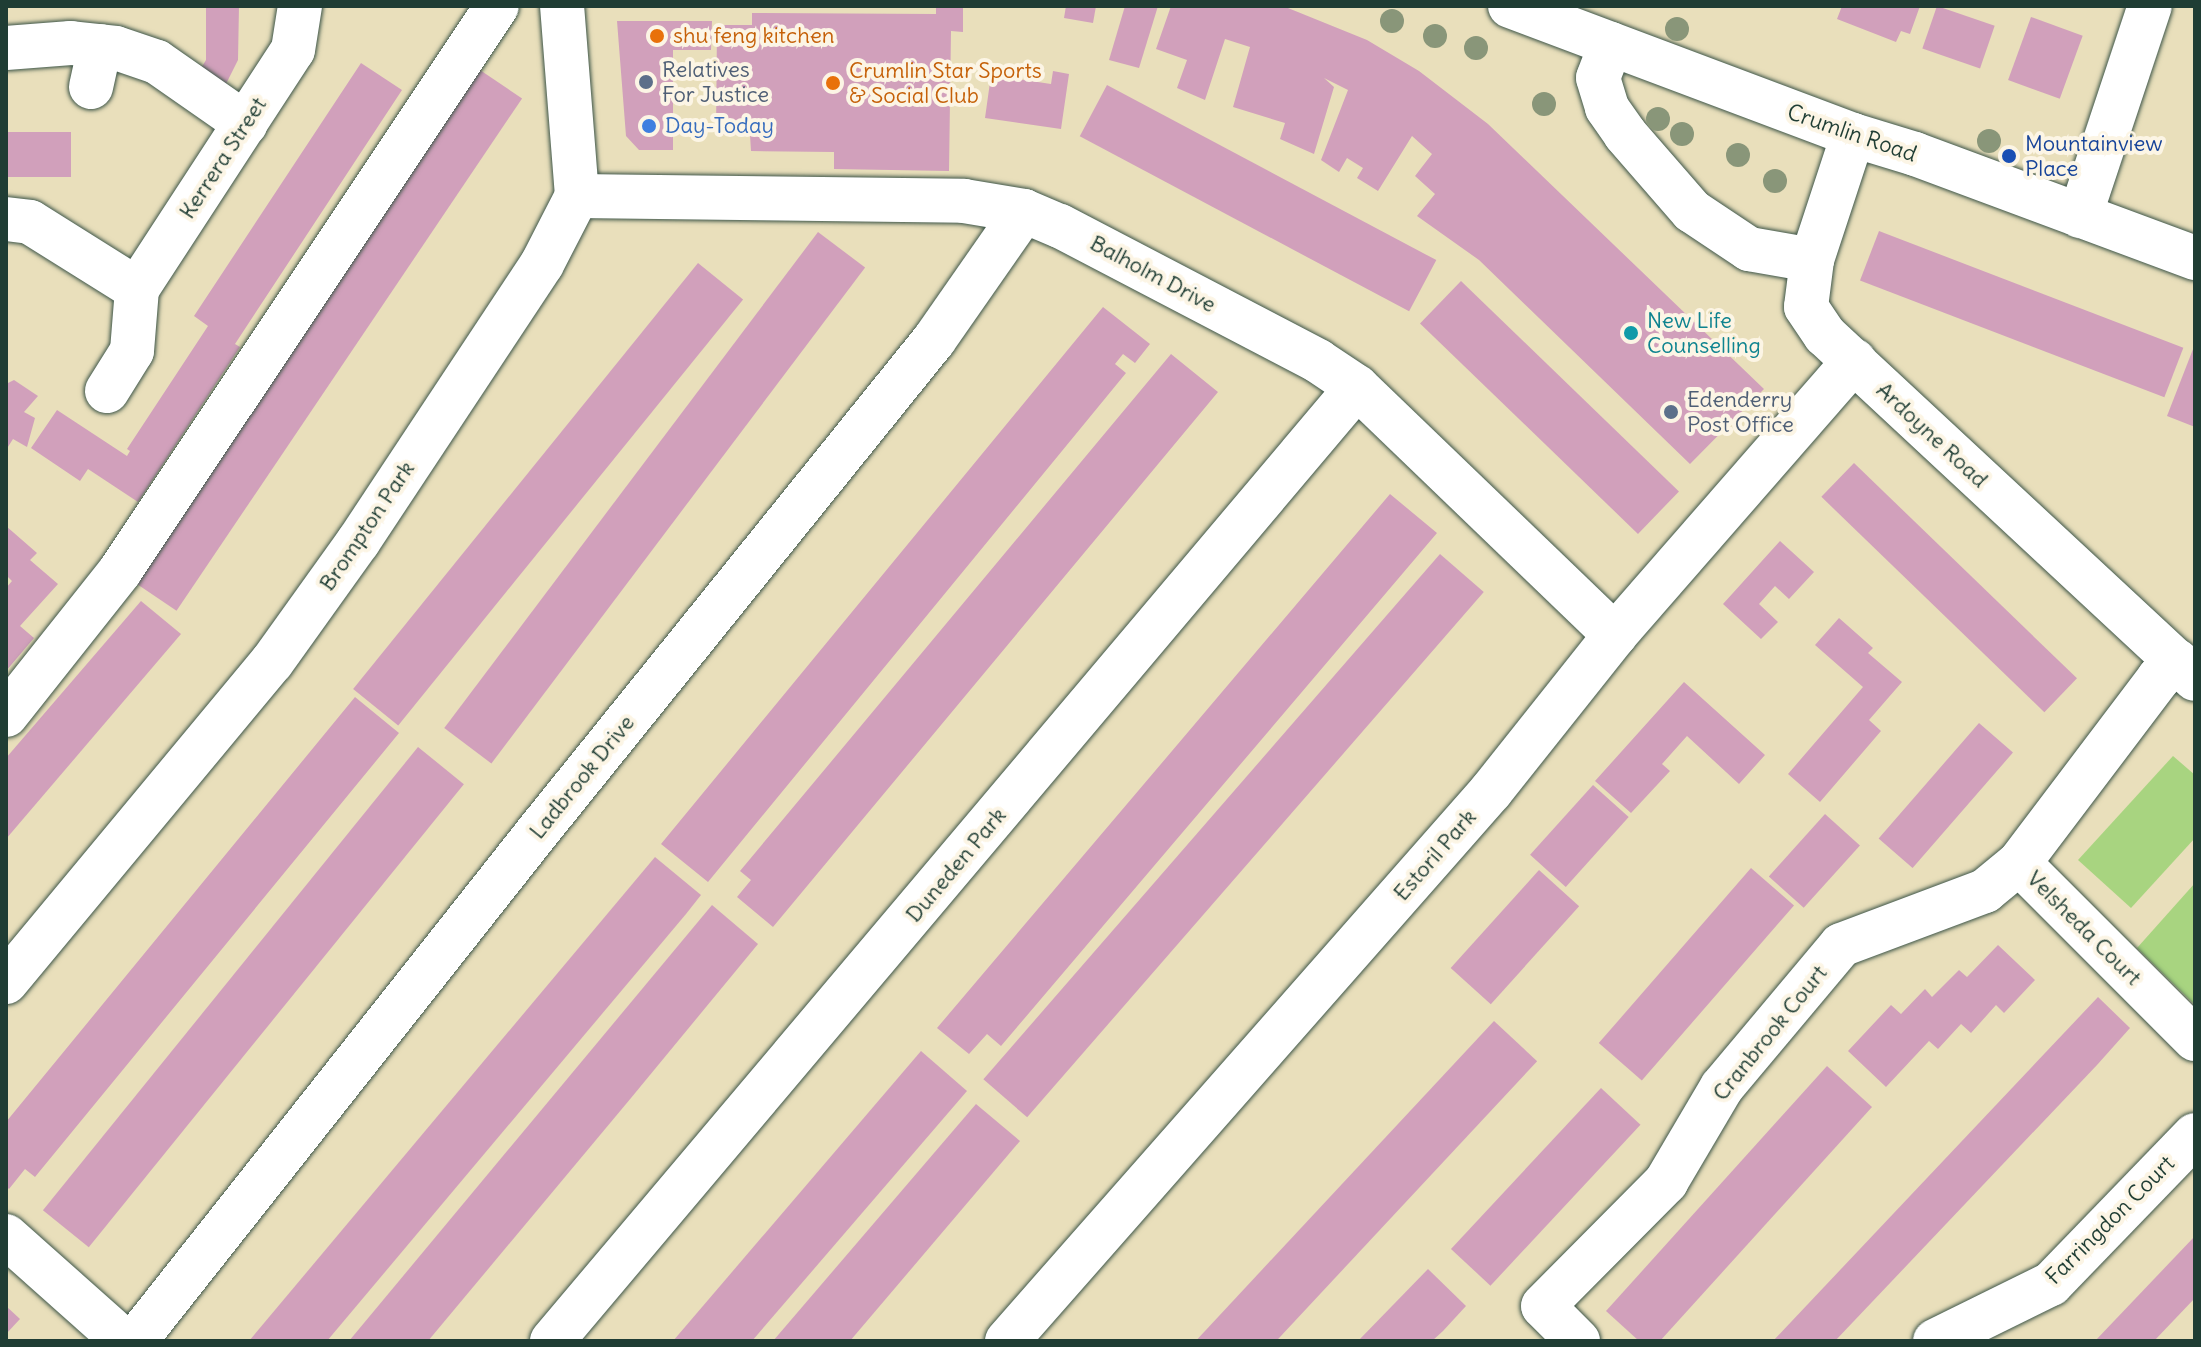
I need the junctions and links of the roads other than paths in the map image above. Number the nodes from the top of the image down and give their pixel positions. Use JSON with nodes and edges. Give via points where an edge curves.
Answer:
{"nodes":[{"id":1,"x":300,"y":6,"type":"edge"},
{"id":2,"x":497,"y":6,"type":"edge"},
{"id":3,"x":562,"y":6,"type":"edge"},
{"id":4,"x":1510,"y":6,"type":"edge"},
{"id":5,"x":2150,"y":6,"type":"edge"},
{"id":6,"x":1611,"y":44,"type":"junction"},
{"id":7,"x":6,"y":48,"type":"edge"},
{"id":8,"x":246,"y":124,"type":"junction"},
{"id":9,"x":1853,"y":135,"type":"junction"},
{"id":10,"x":577,"y":196,"type":"junction"},
{"id":11,"x":1024,"y":211,"type":"junction"},
{"id":12,"x":2080,"y":216,"type":"junction"},
{"id":13,"x":6,"y":219,"type":"edge"},
{"id":14,"x":2195,"y":258,"type":"edge"},
{"id":15,"x":1812,"y":260,"type":"junction"},
{"id":16,"x":137,"y":297,"type":"junction"},
{"id":17,"x":1854,"y":361,"type":"junction"},
{"id":18,"x":1357,"y":387,"type":"junction"},
{"id":19,"x":107,"y":391,"type":"dead end"},
{"id":20,"x":1615,"y":635,"type":"junction"},
{"id":21,"x":2186,"y":670,"type":"edge"},
{"id":22,"x":6,"y":715,"type":"edge"},
{"id":23,"x":2019,"y":863,"type":"junction"},
{"id":24,"x":6,"y":982,"type":"edge"},
{"id":25,"x":2195,"y":1039,"type":"edge"},
{"id":26,"x":2195,"y":1135,"type":"edge"},
{"id":27,"x":6,"y":1236,"type":"edge"},
{"id":28,"x":124,"y":1341,"type":"edge"},
{"id":29,"x":135,"y":1341,"type":"edge"},
{"id":30,"x":552,"y":1341,"type":"edge"},
{"id":31,"x":1007,"y":1341,"type":"edge"},
{"id":32,"x":1578,"y":1341,"type":"edge"},
{"id":33,"x":1935,"y":1341,"type":"edge"}],
"edges":[{"from":1,"to":8,"type":"main road","name":"Kerrera Street","via":[[293,50]]},
{"from":2,"to":22,"type":"main road","via":[[120,571]]},
{"from":3,"to":10,"type":"main road"},
{"from":4,"to":6,"type":"main road","name":"Crumlin Road"},
{"from":5,"to":12,"type":"main road"},
{"from":6,"to":9,"type":"main road","name":"Crumlin Road"},
{"from":6,"to":15,"type":"main road","via":[[1598,78],[1607,108],[1692,211],[1749,249]]},
{"from":7,"to":8,"type":"main road","via":[[71,43],[96,66],[157,62]]},
{"from":8,"to":16,"type":"main road","name":"Kerrera Street"},
{"from":9,"to":12,"type":"main road","name":"Crumlin Road"},
{"from":9,"to":15,"type":"main road","name":"Ardoyne Road"},
{"from":10,"to":11,"type":"main road","name":"Balholm Drive","via":[[964,201]]},
{"from":10,"to":24,"type":"main road","name":"Brompton Park","via":[[542,264],[272,662]]},
{"from":11,"to":18,"type":"main road","name":"Balholm Drive","via":[[1318,361]]},
{"from":11,"to":29,"type":"main road","name":"Ladbrook Drive","via":[[934,340]]},
{"from":12,"to":14,"type":"main road","name":"Crumlin Road"},
{"from":13,"to":16,"type":"main road","via":[[30,222],[87,257]]},
{"from":15,"to":17,"type":"main road","name":"Ardoyne Road","via":[[1806,307],[1825,335]]},
{"from":16,"to":19,"type":"main road","via":[[132,351]]},
{"from":17,"to":20,"type":"main road","name":"Estoril Park"},
{"from":17,"to":21,"type":"main road","name":"Ardoyne Road"},
{"from":18,"to":20,"type":"main road","name":"Balholm Drive"},
{"from":18,"to":30,"type":"main road","name":"Duneden Park"},
{"from":20,"to":31,"type":"main road","name":"Estoril Park","via":[[1491,791]]},
{"from":21,"to":23,"type":"main road","name":"Velsheda Court","via":[[2159,678]]},
{"from":23,"to":25,"type":"main road","name":"Velsheda Court"},
{"from":23,"to":32,"type":"main road","name":"Cranbrook Court","via":[[1985,891],[1841,945],[1722,1087],[1666,1182],[1543,1306]]},
{"from":26,"to":33,"type":"main road","name":"Farringdon Court","via":[[2051,1284]]},
{"from":27,"to":28,"type":"main road"}]}
